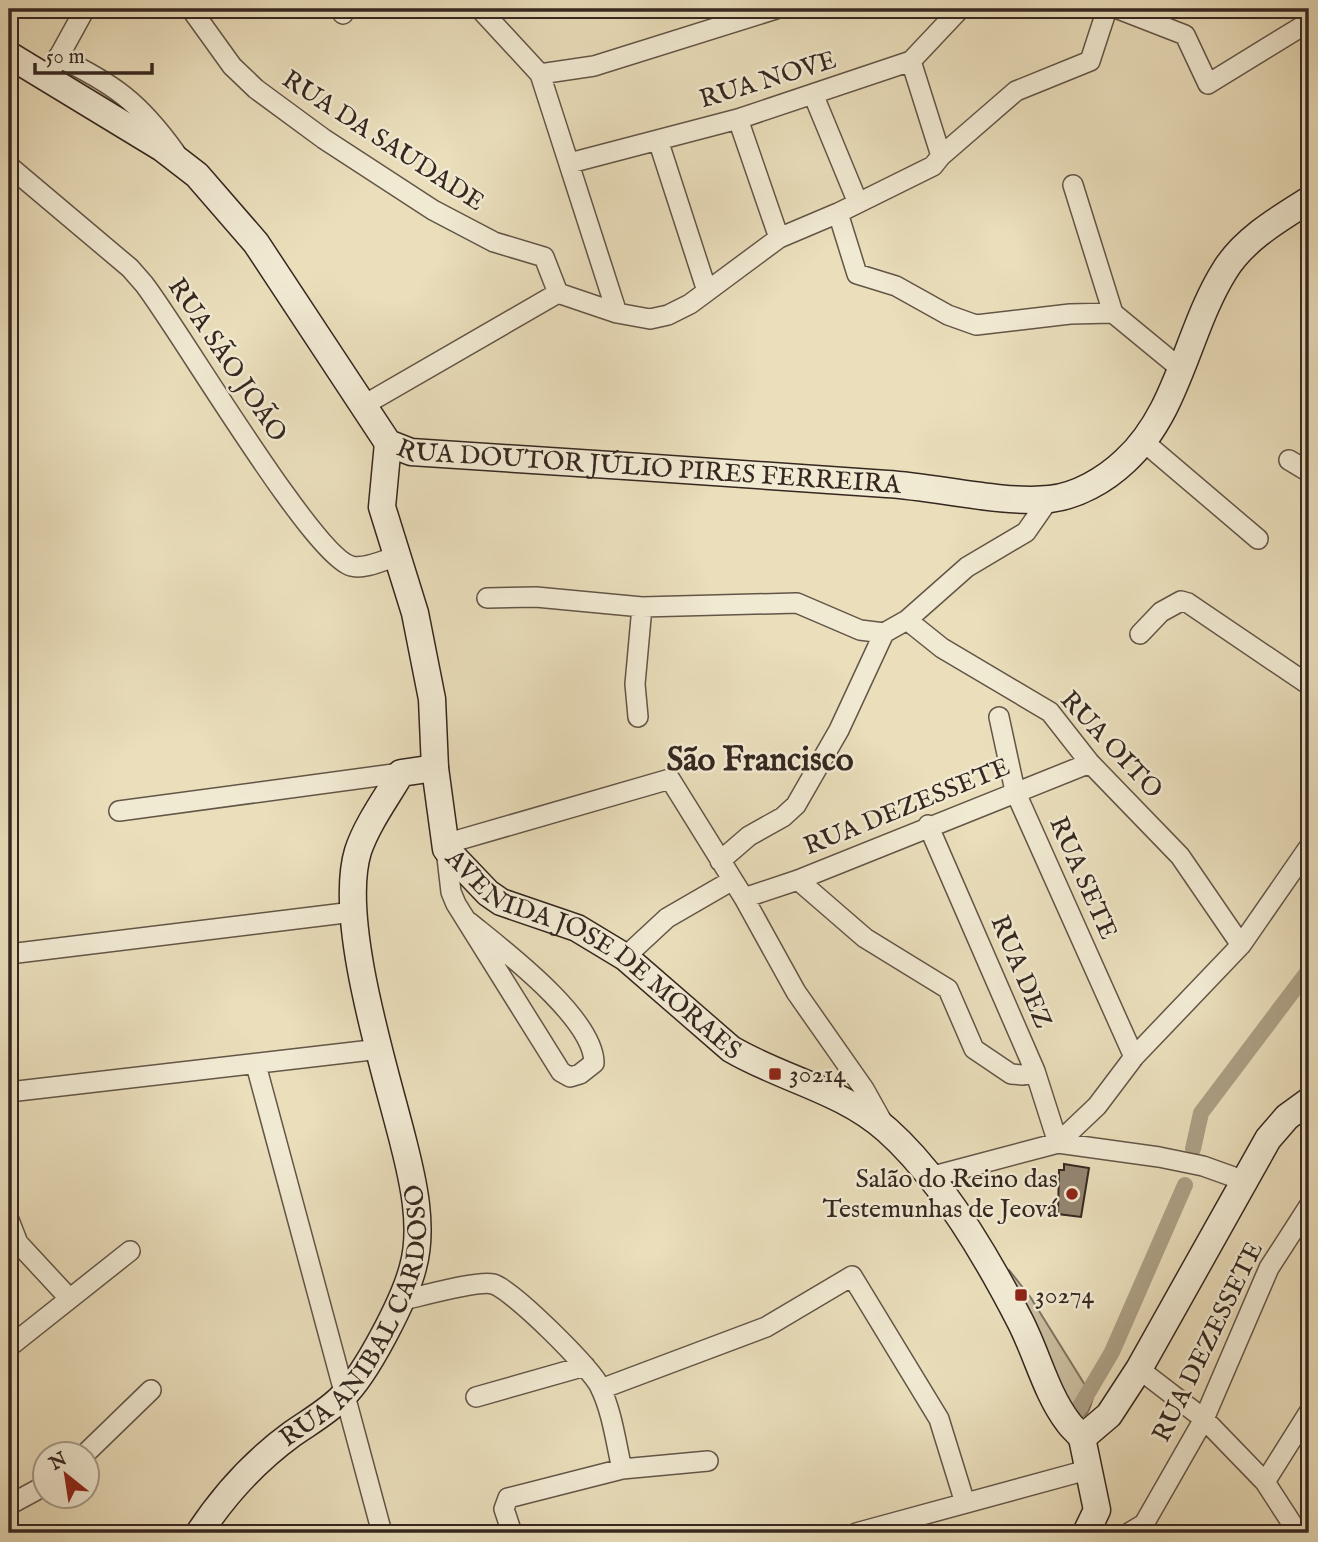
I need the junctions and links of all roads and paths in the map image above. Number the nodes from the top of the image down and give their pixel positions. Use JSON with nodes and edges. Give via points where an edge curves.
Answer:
{"nodes":[{"id":1,"x":85,"y":9,"type":"edge"},
{"id":2,"x":191,"y":9,"type":"edge"},
{"id":3,"x":481,"y":9,"type":"edge"},
{"id":4,"x":776,"y":9,"type":"edge"},
{"id":5,"x":960,"y":9,"type":"edge"},
{"id":6,"x":1107,"y":9,"type":"edge"},
{"id":7,"x":1118,"y":9,"type":"edge"},
{"id":8,"x":1309,"y":22,"type":"edge"},
{"id":9,"x":9,"y":55,"type":"edge"},
{"id":10,"x":911,"y":61,"type":"junction"},
{"id":11,"x":52,"y":68,"type":"junction"},
{"id":12,"x":540,"y":74,"type":"junction"},
{"id":13,"x":813,"y":94,"type":"junction"},
{"id":14,"x":738,"y":119,"type":"junction"},
{"id":15,"x":657,"y":140,"type":"junction"},
{"id":16,"x":941,"y":156,"type":"junction"},
{"id":17,"x":570,"y":163,"type":"junction"},
{"id":18,"x":9,"y":166,"type":"edge"},
{"id":19,"x":1073,"y":185,"type":"dead end"},
{"id":20,"x":1309,"y":200,"type":"edge"},
{"id":21,"x":858,"y":204,"type":"junction"},
{"id":22,"x":838,"y":213,"type":"junction"},
{"id":23,"x":779,"y":238,"type":"junction"},
{"id":24,"x":707,"y":291,"type":"junction"},
{"id":25,"x":558,"y":293,"type":"junction"},
{"id":26,"x":617,"y":313,"type":"junction"},
{"id":27,"x":1113,"y":313,"type":"junction"},
{"id":28,"x":1181,"y":369,"type":"junction"},
{"id":29,"x":364,"y":405,"type":"junction"},
{"id":30,"x":1144,"y":442,"type":"junction"},
{"id":31,"x":388,"y":443,"type":"junction"},
{"id":32,"x":1289,"y":460,"type":"dead end"},
{"id":33,"x":1309,"y":472,"type":"edge"},
{"id":34,"x":1049,"y":499,"type":"junction"},
{"id":35,"x":1258,"y":539,"type":"dead end"},
{"id":36,"x":397,"y":556,"type":"junction"},
{"id":37,"x":487,"y":598,"type":"dead end"},
{"id":38,"x":642,"y":607,"type":"junction"},
{"id":39,"x":907,"y":620,"type":"junction"},
{"id":40,"x":884,"y":633,"type":"junction"},
{"id":41,"x":1140,"y":634,"type":"dead end"},
{"id":42,"x":1309,"y":685,"type":"edge"},
{"id":43,"x":638,"y":717,"type":"dead end"},
{"id":44,"x":999,"y":717,"type":"dead end"},
{"id":45,"x":1090,"y":762,"type":"junction"},
{"id":46,"x":435,"y":768,"type":"junction"},
{"id":47,"x":401,"y":772,"type":"junction"},
{"id":48,"x":1015,"y":791,"type":"junction"},
{"id":49,"x":119,"y":811,"type":"dead end"},
{"id":50,"x":928,"y":825,"type":"junction"},
{"id":51,"x":446,"y":847,"type":"junction"},
{"id":52,"x":1309,"y":847,"type":"edge"},
{"id":53,"x":720,"y":861,"type":"junction"},
{"id":54,"x":798,"y":880,"type":"junction"},
{"id":55,"x":731,"y":881,"type":"junction"},
{"id":56,"x":744,"y":898,"type":"junction"},
{"id":57,"x":353,"y":912,"type":"junction"},
{"id":58,"x":469,"y":922,"type":"junction"},
{"id":59,"x":1241,"y":945,"type":"junction"},
{"id":60,"x":9,"y":954,"type":"edge"},
{"id":61,"x":625,"y":957,"type":"junction"},
{"id":62,"x":380,"y":1049,"type":"junction"},
{"id":63,"x":1134,"y":1057,"type":"junction"},
{"id":64,"x":256,"y":1065,"type":"junction"},
{"id":65,"x":1035,"y":1071,"type":"junction"},
{"id":66,"x":9,"y":1092,"type":"edge"},
{"id":67,"x":1309,"y":1101,"type":"edge"},
{"id":68,"x":887,"y":1130,"type":"junction"},
{"id":69,"x":1058,"y":1143,"type":"junction"},
{"id":70,"x":930,"y":1177,"type":"junction"},
{"id":71,"x":1245,"y":1181,"type":"junction"},
{"id":72,"x":1309,"y":1206,"type":"edge"},
{"id":73,"x":9,"y":1220,"type":"edge"},
{"id":74,"x":130,"y":1251,"type":"dead end"},
{"id":75,"x":69,"y":1298,"type":"junction"},
{"id":76,"x":399,"y":1301,"type":"junction"},
{"id":77,"x":9,"y":1347,"type":"edge"},
{"id":78,"x":585,"y":1366,"type":"junction"},
{"id":79,"x":1139,"y":1369,"type":"junction"},
{"id":80,"x":601,"y":1388,"type":"junction"},
{"id":81,"x":151,"y":1390,"type":"dead end"},
{"id":82,"x":345,"y":1395,"type":"junction"},
{"id":83,"x":476,"y":1398,"type":"dead end"},
{"id":84,"x":1309,"y":1412,"type":"edge"},
{"id":85,"x":1204,"y":1419,"type":"junction"},
{"id":86,"x":1083,"y":1437,"type":"junction"},
{"id":87,"x":100,"y":1440,"type":"edge"},
{"id":88,"x":708,"y":1461,"type":"dead end"},
{"id":89,"x":622,"y":1469,"type":"junction"},
{"id":90,"x":1087,"y":1470,"type":"junction"},
{"id":91,"x":1265,"y":1482,"type":"junction"},
{"id":92,"x":32,"y":1493,"type":"edge"},
{"id":93,"x":965,"y":1503,"type":"junction"},
{"id":94,"x":9,"y":1505,"type":"edge"},
{"id":95,"x":1093,"y":1526,"type":"edge"},
{"id":96,"x":199,"y":1533,"type":"edge"},
{"id":97,"x":382,"y":1533,"type":"edge"},
{"id":98,"x":512,"y":1533,"type":"edge"},
{"id":99,"x":856,"y":1533,"type":"edge"},
{"id":100,"x":1129,"y":1533,"type":"edge"},
{"id":101,"x":1298,"y":1533,"type":"edge"}],
"edges":[{"from":1,"to":11,"type":"street"},
{"from":2,"to":25,"type":"street","name":"RUA DA SAUDADE","via":[[232,66],[256,89],[433,210],[494,242],[544,257]]},
{"from":3,"to":12,"type":"street"},
{"from":4,"to":12,"type":"street","via":[[594,66]]},
{"from":5,"to":10,"type":"street","name":"RUA NOVE"},
{"from":6,"to":16,"type":"street","via":[[1090,61],[1016,91]]},
{"from":7,"to":8,"type":"street","via":[[1185,35],[1208,84]]},
{"from":9,"to":11,"type":"street","name":"RUA DOUTOR JÚLIO PIRES FERREIRA"},
{"from":10,"to":13,"type":"street","name":"RUA NOVE"},
{"from":10,"to":16,"type":"street"},
{"from":11,"to":29,"type":"street","name":"RUA DOUTOR JÚLIO PIRES FERREIRA","via":[[181,162],[256,243]]},
{"from":12,"to":17,"type":"street"},
{"from":13,"to":14,"type":"street","name":"RUA NOVE"},
{"from":13,"to":21,"type":"street"},
{"from":14,"to":15,"type":"street","name":"RUA NOVE"},
{"from":14,"to":23,"type":"street"},
{"from":15,"to":17,"type":"street","name":"RUA NOVE"},
{"from":15,"to":24,"type":"street"},
{"from":16,"to":21,"type":"street","via":[[933,166]]},
{"from":17,"to":26,"type":"street"},
{"from":18,"to":36,"type":"street","name":"RUA SÃO JOÃO","via":[[144,284],[300,514],[341,561],[358,568]]},
{"from":19,"to":27,"type":"street"},
{"from":20,"to":28,"type":"street","name":"RUA DOUTOR JÚLIO PIRES FERREIRA","via":[[1244,247],[1226,269]]},
{"from":21,"to":22,"type":"street"},
{"from":22,"to":23,"type":"street"},
{"from":22,"to":27,"type":"street","via":[[857,274],[896,286],[948,315],[976,325]]},
{"from":23,"to":24,"type":"street"},
{"from":24,"to":26,"type":"street","via":[[659,317]]},
{"from":25,"to":26,"type":"street"},
{"from":25,"to":29,"type":"street"},
{"from":27,"to":28,"type":"street"},
{"from":28,"to":30,"type":"street","name":"RUA DOUTOR JÚLIO PIRES FERREIRA"},
{"from":29,"to":31,"type":"street","name":"RUA DOUTOR JÚLIO PIRES FERREIRA"},
{"from":30,"to":34,"type":"street","name":"RUA DOUTOR JÚLIO PIRES FERREIRA","via":[[1099,480],[1074,494]]},
{"from":30,"to":35,"type":"street"},
{"from":31,"to":34,"type":"street","name":"RUA DOUTOR JÚLIO PIRES FERREIRA","via":[[411,452],[895,484]]},
{"from":31,"to":36,"type":"street","name":"AVENIDA JOSE DE MORAES","via":[[382,507]]},
{"from":32,"to":33,"type":"street"},
{"from":34,"to":39,"type":"street","via":[[1029,530],[967,567]]},
{"from":36,"to":46,"type":"street","name":"AVENIDA JOSE DE MORAES","via":[[415,613],[432,699]]},
{"from":37,"to":38,"type":"street","via":[[536,597]]},
{"from":38,"to":40,"type":"street","via":[[797,603],[860,630]]},
{"from":38,"to":43,"type":"street","via":[[635,684]]},
{"from":39,"to":40,"type":"street"},
{"from":39,"to":45,"type":"street","name":"RUA OITO","via":[[942,648],[1050,712]]},
{"from":40,"to":53,"type":"street","via":[[801,798],[783,817],[749,836]]},
{"from":41,"to":42,"type":"street","via":[[1161,612],[1181,601],[1188,603]]},
{"from":44,"to":48,"type":"street","name":"RUA SETE"},
{"from":45,"to":48,"type":"street","name":"RUA DEZESSETE"},
{"from":45,"to":59,"type":"street","name":"RUA OITO","via":[[1180,856]]},
{"from":46,"to":47,"type":"street"},
{"from":46,"to":51,"type":"street","name":"AVENIDA JOSE DE MORAES"},
{"from":47,"to":49,"type":"street"},
{"from":47,"to":57,"type":"street","name":"RUA ANIBAL CARDOSO","via":[[358,852]]},
{"from":48,"to":50,"type":"street","name":"RUA DEZESSETE"},
{"from":48,"to":63,"type":"street","name":"RUA SETE"},
{"from":50,"to":54,"type":"street","name":"RUA DEZESSETE"},
{"from":50,"to":65,"type":"street","name":"RUA DEZ"},
{"from":51,"to":53,"type":"street","via":[[670,779]]},
{"from":51,"to":58,"type":"street","via":[[451,892]]},
{"from":51,"to":61,"type":"street","name":"AVENIDA JOSE DE MORAES","via":[[501,902],[577,928]]},
{"from":52,"to":59,"type":"street"},
{"from":53,"to":55,"type":"street"},
{"from":54,"to":56,"type":"street","name":"RUA DEZESSETE"},
{"from":54,"to":65,"type":"street","via":[[865,938],[948,989],[974,1049],[1016,1076]]},
{"from":55,"to":56,"type":"street"},
{"from":55,"to":61,"type":"street","via":[[667,918]]},
{"from":56,"to":68,"type":"street","via":[[796,992]]},
{"from":57,"to":60,"type":"street"},
{"from":57,"to":62,"type":"street","name":"RUA ANIBAL CARDOSO"},
{"from":58,"to":58,"type":"street","via":[[561,1072],[570,1077],[589,1069],[594,1055],[582,1029],[536,977]]},
{"from":59,"to":63,"type":"street"},
{"from":61,"to":68,"type":"street","name":"AVENIDA JOSE DE MORAES","via":[[732,1049],[831,1093]]},
{"from":62,"to":64,"type":"street"},
{"from":62,"to":76,"type":"street","name":"RUA ANIBAL CARDOSO","via":[[415,1205],[413,1266]]},
{"from":63,"to":69,"type":"street","via":[[1097,1106]]},
{"from":64,"to":66,"type":"street"},
{"from":64,"to":82,"type":"street"},
{"from":65,"to":69,"type":"street","name":"RUA DEZ"},
{"from":67,"to":71,"type":"street","via":[[1268,1139]]},
{"from":68,"to":70,"type":"street","name":"AVENIDA JOSE DE MORAES"},
{"from":69,"to":70,"type":"street"},
{"from":69,"to":71,"type":"street","via":[[1159,1157]]},
{"from":70,"to":86,"type":"street","name":"AVENIDA JOSE DE MORAES","via":[[1021,1323],[1068,1423]]},
{"from":71,"to":79,"type":"street"},
{"from":72,"to":85,"type":"street","name":"RUA DEZESSETE","via":[[1269,1268]]},
{"from":73,"to":75,"type":"street","via":[[18,1243]]},
{"from":74,"to":75,"type":"street"},
{"from":75,"to":77,"type":"street"},
{"from":76,"to":78,"type":"street","via":[[495,1284]]},
{"from":76,"to":82,"type":"street","name":"RUA ANIBAL CARDOSO"},
{"from":78,"to":80,"type":"street"},
{"from":78,"to":83,"type":"street"},
{"from":79,"to":85,"type":"street"},
{"from":79,"to":86,"type":"street","via":[[1109,1415]]},
{"from":80,"to":89,"type":"street"},
{"from":80,"to":93,"type":"street","via":[[766,1327],[852,1276],[939,1419]]},
{"from":81,"to":87,"type":"street"},
{"from":82,"to":96,"type":"street","name":"RUA ANIBAL CARDOSO","via":[[247,1472]]},
{"from":82,"to":97,"type":"street"},
{"from":84,"to":91,"type":"street"},
{"from":85,"to":91,"type":"street"},
{"from":85,"to":100,"type":"street","name":"RUA DEZESSETE","via":[[1144,1524]]},
{"from":86,"to":90,"type":"street"},
{"from":88,"to":89,"type":"street"},
{"from":89,"to":98,"type":"street","via":[[508,1498],[504,1510]]},
{"from":90,"to":93,"type":"street"},
{"from":90,"to":95,"type":"street"},
{"from":91,"to":101,"type":"street"},
{"from":92,"to":94,"type":"street"},
{"from":93,"to":99,"type":"street"}]}
